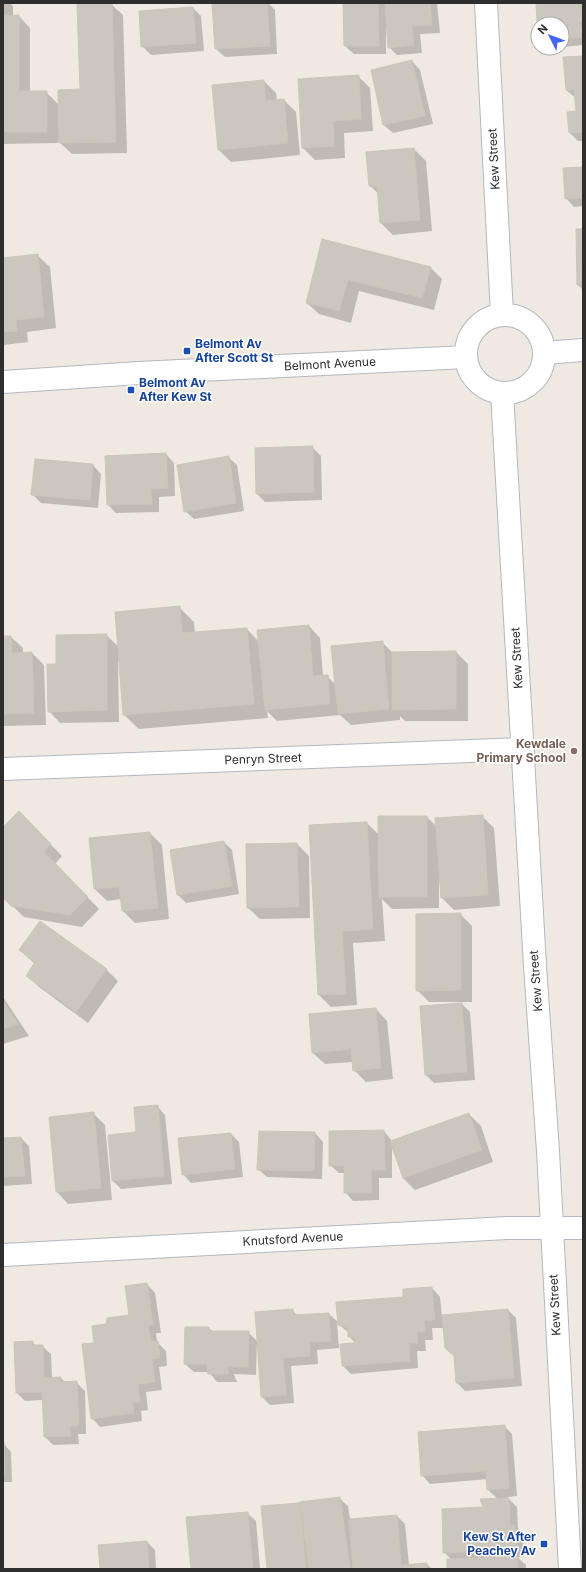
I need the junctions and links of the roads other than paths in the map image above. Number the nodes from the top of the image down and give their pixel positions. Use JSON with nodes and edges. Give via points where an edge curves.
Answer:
{"nodes":[{"id":1,"x":486,"y":3,"type":"edge"},
{"id":2,"x":502,"y":315,"type":"junction"},
{"id":3,"x":583,"y":350,"type":"edge"},
{"id":4,"x":544,"y":352,"type":"junction"},
{"id":5,"x":466,"y":357,"type":"junction"},
{"id":6,"x":3,"y":382,"type":"edge"},
{"id":7,"x":502,"y":393,"type":"junction"},
{"id":8,"x":523,"y":749,"type":"junction"},
{"id":9,"x":3,"y":769,"type":"edge"},
{"id":10,"x":551,"y":1227,"type":"junction"},
{"id":11,"x":583,"y":1228,"type":"edge"},
{"id":12,"x":3,"y":1256,"type":"edge"},
{"id":13,"x":570,"y":1569,"type":"edge"}],
"edges":[{"from":1,"to":2,"type":"street","name":"Kew Street"},
{"from":2,"to":4,"type":"street","via":[[526,321],[538,335]]},
{"from":2,"to":5,"type":"street","via":[[480,324],[467,345]]},
{"from":3,"to":4,"type":"street"},
{"from":4,"to":7,"type":"street","via":[[542,366],[527,387],[515,392]]},
{"from":5,"to":6,"type":"street","name":"Belmont Avenue"},
{"from":5,"to":7,"type":"street","via":[[473,378],[481,386]]},
{"from":7,"to":8,"type":"street","name":"Kew Street"},
{"from":8,"to":9,"type":"street","name":"Penryn Street"},
{"from":8,"to":10,"type":"street","name":"Kew Street"},
{"from":10,"to":11,"type":"street","name":"Knutsford Avenue"},
{"from":10,"to":12,"type":"street","name":"Knutsford Avenue"},
{"from":10,"to":13,"type":"street","name":"Kew Street"}]}
